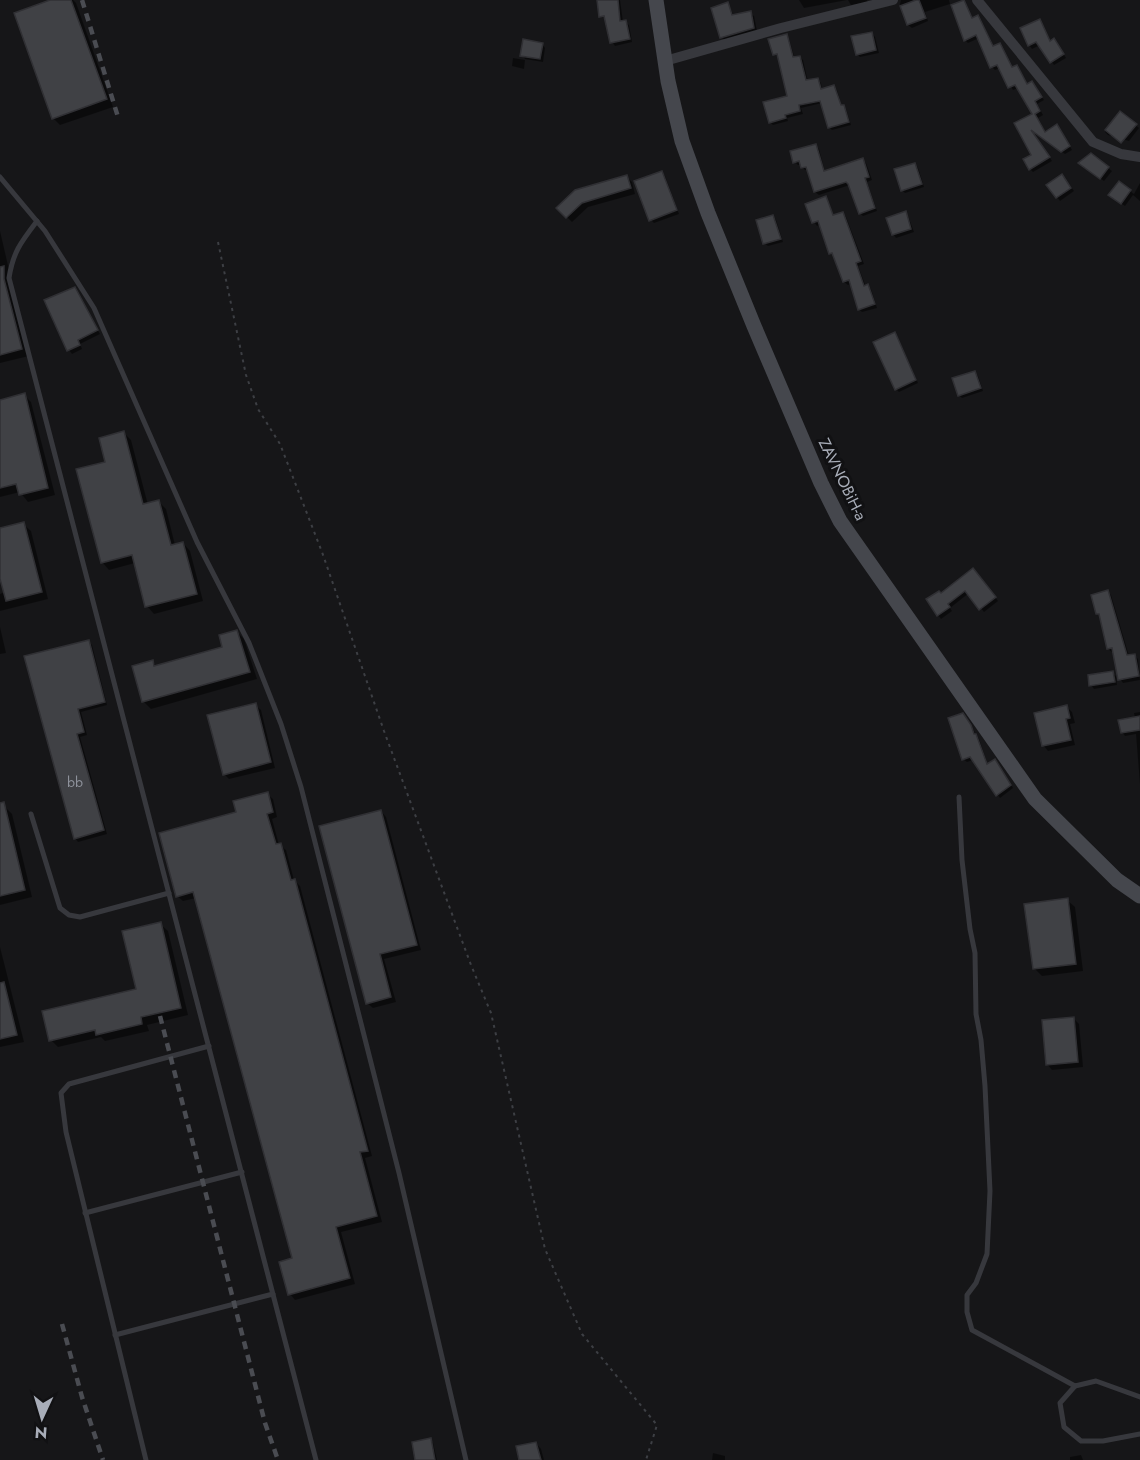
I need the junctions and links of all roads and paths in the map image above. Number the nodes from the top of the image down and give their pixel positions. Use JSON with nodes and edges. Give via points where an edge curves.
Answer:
{"nodes":[{"id":1,"x":656,"y":0,"type":"edge"},
{"id":2,"x":892,"y":0,"type":"edge"},
{"id":3,"x":977,"y":0,"type":"edge"},
{"id":4,"x":665,"y":61,"type":"junction"},
{"id":5,"x":1140,"y":157,"type":"edge"},
{"id":6,"x":0,"y":177,"type":"edge"},
{"id":7,"x":37,"y":221,"type":"junction"},
{"id":8,"x":218,"y":242,"type":"dead end"},
{"id":9,"x":959,"y":797,"type":"dead end"},
{"id":10,"x":31,"y":814,"type":"dead end"},
{"id":11,"x":169,"y":893,"type":"junction"},
{"id":12,"x":1140,"y":896,"type":"edge"},
{"id":13,"x":209,"y":1046,"type":"junction"},
{"id":14,"x":242,"y":1172,"type":"junction"},
{"id":15,"x":86,"y":1213,"type":"junction"},
{"id":16,"x":273,"y":1294,"type":"junction"},
{"id":17,"x":115,"y":1335,"type":"junction"},
{"id":18,"x":1075,"y":1386,"type":"junction"},
{"id":19,"x":1140,"y":1397,"type":"edge"},
{"id":20,"x":1140,"y":1434,"type":"edge"},
{"id":21,"x":146,"y":1460,"type":"edge"},
{"id":22,"x":316,"y":1460,"type":"edge"},
{"id":23,"x":466,"y":1460,"type":"edge"},
{"id":24,"x":646,"y":1460,"type":"edge"}],
"edges":[{"from":1,"to":4,"type":"main road","name":"ZAVNOBiH-a"},
{"from":2,"to":4,"type":"street"},
{"from":3,"to":5,"type":"street","via":[[1093,141],[1121,154]]},
{"from":4,"to":12,"type":"main road","name":"ZAVNOBiH-a","via":[[682,141],[708,213],[840,521],[1035,799],[1116,880]]},
{"from":6,"to":7,"type":"lane"},
{"from":7,"to":11,"type":"lane","via":[[17,247],[9,278]]},
{"from":7,"to":23,"type":"lane","via":[[94,308],[197,542],[249,643],[281,724],[301,787],[399,1173]]},
{"from":8,"to":24,"type":"path","via":[[255,401],[280,444],[314,531],[388,742],[491,1013],[545,1249],[582,1334],[657,1425]]},
{"from":9,"to":18,"type":"lane","via":[[962,860],[976,963],[976,1014],[985,1086],[990,1191],[987,1254],[967,1295],[967,1312],[972,1330]]},
{"from":10,"to":11,"type":"lane","via":[[60,908],[69,915],[80,917]]},
{"from":11,"to":13,"type":"lane"},
{"from":13,"to":14,"type":"lane"},
{"from":13,"to":15,"type":"lane","via":[[69,1084],[61,1093],[66,1132]]},
{"from":14,"to":15,"type":"lane"},
{"from":14,"to":16,"type":"lane"},
{"from":15,"to":17,"type":"lane"},
{"from":16,"to":17,"type":"lane"},
{"from":16,"to":22,"type":"lane"},
{"from":17,"to":21,"type":"lane"},
{"from":18,"to":19,"type":"lane","via":[[1096,1381]]},
{"from":18,"to":20,"type":"lane","via":[[1060,1403],[1064,1427],[1082,1441]]}]}
